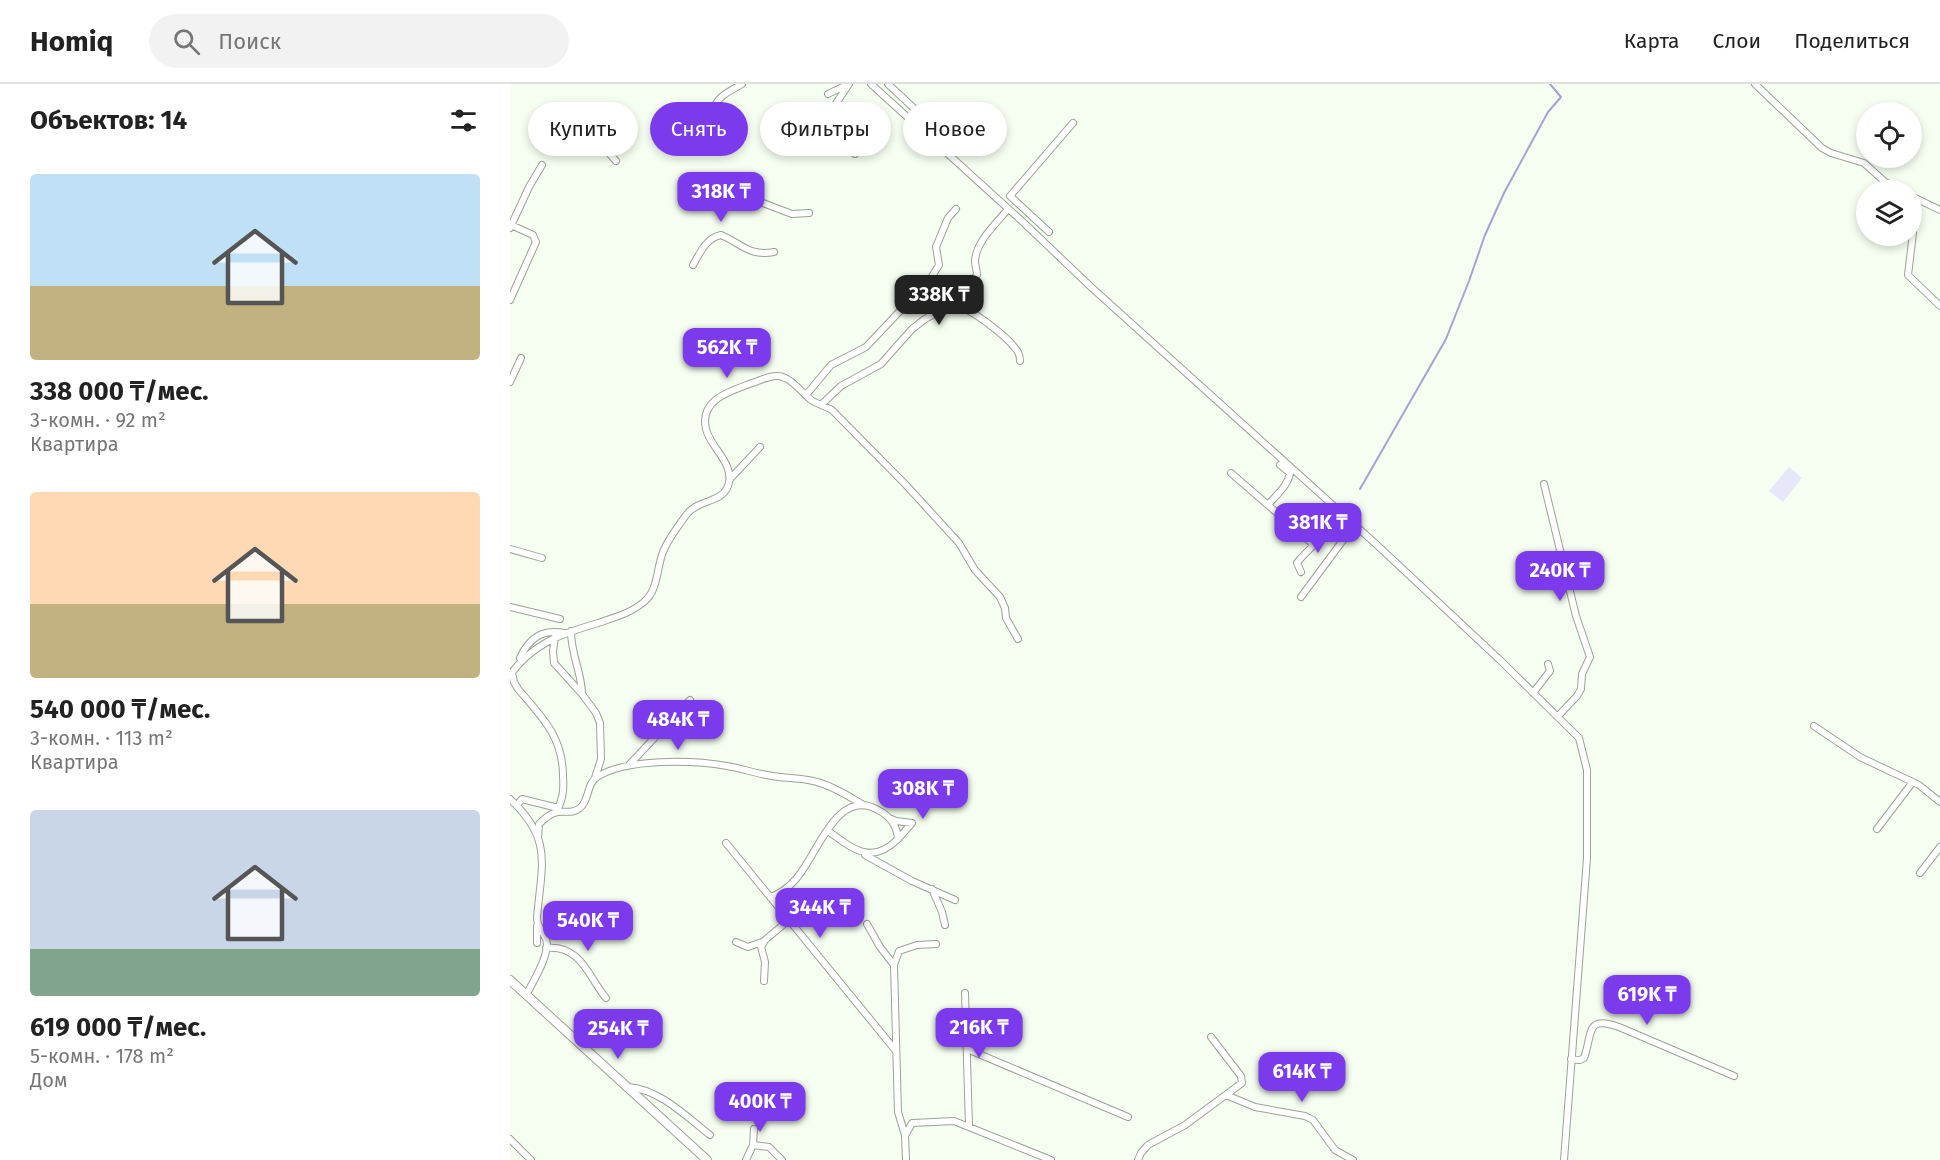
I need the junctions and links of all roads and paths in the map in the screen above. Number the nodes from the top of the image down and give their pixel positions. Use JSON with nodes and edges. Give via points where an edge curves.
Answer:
{"nodes":[{"id":1,"x":742,"y":84,"type":"edge"},
{"id":2,"x":849,"y":84,"type":"edge"},
{"id":3,"x":871,"y":84,"type":"edge"},
{"id":4,"x":888,"y":84,"type":"edge"},
{"id":5,"x":1755,"y":84,"type":"edge"},
{"id":6,"x":828,"y":94,"type":"dead end"},
{"id":7,"x":716,"y":102,"type":"edge"},
{"id":8,"x":837,"y":102,"type":"edge"},
{"id":9,"x":907,"y":102,"type":"edge"},
{"id":10,"x":1073,"y":123,"type":"dead end"},
{"id":11,"x":612,"y":156,"type":"edge"},
{"id":12,"x":616,"y":161,"type":"dead end"},
{"id":13,"x":542,"y":165,"type":"dead end"},
{"id":14,"x":1883,"y":180,"type":"edge"},
{"id":15,"x":755,"y":200,"type":"dead end"},
{"id":16,"x":1922,"y":201,"type":"edge"},
{"id":17,"x":1008,"y":208,"type":"junction"},
{"id":18,"x":956,"y":209,"type":"dead end"},
{"id":19,"x":1940,"y":210,"type":"edge"},
{"id":20,"x":809,"y":213,"type":"dead end"},
{"id":21,"x":511,"y":227,"type":"edge"},
{"id":22,"x":1049,"y":232,"type":"dead end"},
{"id":23,"x":1911,"y":246,"type":"edge"},
{"id":24,"x":774,"y":252,"type":"dead end"},
{"id":25,"x":693,"y":265,"type":"dead end"},
{"id":26,"x":510,"y":300,"type":"edge"},
{"id":27,"x":1940,"y":306,"type":"edge"},
{"id":28,"x":947,"y":307,"type":"junction"},
{"id":29,"x":521,"y":358,"type":"dead end"},
{"id":30,"x":1020,"y":361,"type":"dead end"},
{"id":31,"x":510,"y":382,"type":"edge"},
{"id":32,"x":806,"y":395,"type":"junction"},
{"id":33,"x":822,"y":404,"type":"junction"},
{"id":34,"x":760,"y":447,"type":"dead end"},
{"id":35,"x":1280,"y":465,"type":"dead end"},
{"id":36,"x":1290,"y":470,"type":"junction"},
{"id":37,"x":1231,"y":473,"type":"dead end"},
{"id":38,"x":729,"y":479,"type":"junction"},
{"id":39,"x":1544,"y":484,"type":"dead end"},
{"id":40,"x":1268,"y":505,"type":"junction"},
{"id":41,"x":1343,"y":514,"type":"junction"},
{"id":42,"x":1355,"y":524,"type":"junction"},
{"id":43,"x":1314,"y":544,"type":"junction"},
{"id":44,"x":510,"y":549,"type":"edge"},
{"id":45,"x":542,"y":558,"type":"dead end"},
{"id":46,"x":1301,"y":572,"type":"dead end"},
{"id":47,"x":1301,"y":597,"type":"dead end"},
{"id":48,"x":510,"y":607,"type":"edge"},
{"id":49,"x":560,"y":619,"type":"dead end"},
{"id":50,"x":571,"y":631,"type":"junction"},
{"id":51,"x":564,"y":633,"type":"junction"},
{"id":52,"x":555,"y":637,"type":"junction"},
{"id":53,"x":1018,"y":639,"type":"dead end"},
{"id":54,"x":1548,"y":664,"type":"dead end"},
{"id":55,"x":513,"y":672,"type":"edge"},
{"id":56,"x":1533,"y":693,"type":"junction"},
{"id":57,"x":582,"y":694,"type":"junction"},
{"id":58,"x":690,"y":700,"type":"dead end"},
{"id":59,"x":1558,"y":716,"type":"junction"},
{"id":60,"x":1814,"y":726,"type":"dead end"},
{"id":61,"x":627,"y":766,"type":"junction"},
{"id":62,"x":595,"y":778,"type":"junction"},
{"id":63,"x":1912,"y":783,"type":"junction"},
{"id":64,"x":510,"y":799,"type":"edge"},
{"id":65,"x":1940,"y":802,"type":"edge"},
{"id":66,"x":862,"y":804,"type":"junction"},
{"id":67,"x":517,"y":805,"type":"junction"},
{"id":68,"x":557,"y":810,"type":"junction"},
{"id":69,"x":889,"y":818,"type":"junction"},
{"id":70,"x":1876,"y":829,"type":"dead end"},
{"id":71,"x":828,"y":831,"type":"junction"},
{"id":72,"x":538,"y":838,"type":"junction"},
{"id":73,"x":898,"y":839,"type":"junction"},
{"id":74,"x":726,"y":843,"type":"dead end"},
{"id":75,"x":1940,"y":847,"type":"edge"},
{"id":76,"x":861,"y":853,"type":"junction"},
{"id":77,"x":1920,"y":873,"type":"dead end"},
{"id":78,"x":932,"y":889,"type":"junction"},
{"id":79,"x":770,"y":897,"type":"junction"},
{"id":80,"x":955,"y":900,"type":"dead end"},
{"id":81,"x":789,"y":920,"type":"junction"},
{"id":82,"x":537,"y":923,"type":"junction"},
{"id":83,"x":867,"y":924,"type":"dead end"},
{"id":84,"x":945,"y":925,"type":"dead end"},
{"id":85,"x":765,"y":940,"type":"junction"},
{"id":86,"x":736,"y":942,"type":"dead end"},
{"id":87,"x":537,"y":943,"type":"dead end"},
{"id":88,"x":936,"y":944,"type":"dead end"},
{"id":89,"x":748,"y":947,"type":"junction"},
{"id":90,"x":761,"y":947,"type":"junction"},
{"id":91,"x":546,"y":948,"type":"junction"},
{"id":92,"x":899,"y":951,"type":"junction"},
{"id":93,"x":887,"y":956,"type":"junction"},
{"id":94,"x":894,"y":965,"type":"junction"},
{"id":95,"x":510,"y":980,"type":"edge"},
{"id":96,"x":764,"y":981,"type":"dead end"},
{"id":97,"x":965,"y":993,"type":"dead end"},
{"id":98,"x":526,"y":995,"type":"junction"},
{"id":99,"x":606,"y":998,"type":"dead end"},
{"id":100,"x":1211,"y":1037,"type":"dead end"},
{"id":101,"x":967,"y":1049,"type":"junction"},
{"id":102,"x":896,"y":1051,"type":"junction"},
{"id":103,"x":1570,"y":1059,"type":"junction"},
{"id":104,"x":1734,"y":1076,"type":"dead end"},
{"id":105,"x":628,"y":1087,"type":"junction"},
{"id":106,"x":1226,"y":1095,"type":"junction"},
{"id":107,"x":1128,"y":1117,"type":"dead end"},
{"id":108,"x":969,"y":1126,"type":"junction"},
{"id":109,"x":754,"y":1129,"type":"dead end"},
{"id":110,"x":710,"y":1135,"type":"dead end"},
{"id":111,"x":905,"y":1135,"type":"junction"},
{"id":112,"x":510,"y":1139,"type":"edge"},
{"id":113,"x":753,"y":1145,"type":"junction"},
{"id":114,"x":529,"y":1159,"type":"edge"},
{"id":115,"x":707,"y":1160,"type":"edge"},
{"id":116,"x":746,"y":1160,"type":"edge"},
{"id":117,"x":782,"y":1160,"type":"edge"},
{"id":118,"x":906,"y":1160,"type":"edge"},
{"id":119,"x":1051,"y":1160,"type":"edge"},
{"id":120,"x":1138,"y":1160,"type":"edge"},
{"id":121,"x":1353,"y":1160,"type":"edge"},
{"id":122,"x":1564,"y":1160,"type":"edge"}],
"edges":[{"from":1,"to":7,"type":"street"},
{"from":2,"to":6,"type":"street"},
{"from":2,"to":8,"type":"street"},
{"from":3,"to":17,"type":"street"},
{"from":4,"to":9,"type":"street"},
{"from":5,"to":14,"type":"street","via":[[1822,148],[1864,163]]},
{"from":10,"to":22,"type":"street","via":[[1010,196]]},
{"from":11,"to":12,"type":"street"},
{"from":13,"to":21,"type":"street"},
{"from":15,"to":20,"type":"street","via":[[792,214]]},
{"from":16,"to":19,"type":"street"},
{"from":17,"to":28,"type":"street","via":[[980,246],[975,257],[977,275]]},
{"from":17,"to":36,"type":"street"},
{"from":18,"to":32,"type":"street","via":[[936,247],[939,265],[931,278],[866,347],[831,365]]},
{"from":21,"to":26,"type":"street","via":[[533,235],[536,242]]},
{"from":23,"to":27,"type":"street","via":[[1908,275]]},
{"from":24,"to":25,"type":"street","via":[[746,250],[721,235],[713,236]]},
{"from":28,"to":30,"type":"street","via":[[956,305],[968,310],[990,326],[1015,347]]},
{"from":28,"to":33,"type":"street","via":[[912,329],[881,364],[841,386]]},
{"from":29,"to":31,"type":"street"},
{"from":32,"to":33,"type":"street"},
{"from":32,"to":38,"type":"street","via":[[779,376],[736,388],[711,403],[705,418],[706,429],[724,460]]},
{"from":33,"to":53,"type":"street","via":[[959,543],[975,570],[1000,597]]},
{"from":34,"to":38,"type":"street"},
{"from":35,"to":36,"type":"street"},
{"from":36,"to":40,"type":"street","via":[[1284,487]]},
{"from":36,"to":41,"type":"street"},
{"from":37,"to":40,"type":"street"},
{"from":38,"to":50,"type":"street","via":[[726,492],[687,513],[667,543],[648,597],[624,615]]},
{"from":39,"to":59,"type":"street","via":[[1562,565],[1590,657],[1582,674],[1581,689]]},
{"from":40,"to":43,"type":"street"},
{"from":41,"to":42,"type":"street"},
{"from":41,"to":43,"type":"street"},
{"from":42,"to":47,"type":"street"},
{"from":42,"to":56,"type":"street"},
{"from":43,"to":46,"type":"street","via":[[1297,563]]},
{"from":44,"to":45,"type":"street"},
{"from":48,"to":49,"type":"street"},
{"from":50,"to":51,"type":"street"},
{"from":50,"to":57,"type":"street"},
{"from":51,"to":52,"type":"street"},
{"from":51,"to":55,"type":"street","via":[[544,632],[536,637]]},
{"from":52,"to":55,"type":"street","via":[[535,649]]},
{"from":52,"to":57,"type":"street","via":[[555,663]]},
{"from":54,"to":56,"type":"street","via":[[1548,675]]},
{"from":55,"to":68,"type":"street","via":[[518,689],[560,745],[563,797]]},
{"from":56,"to":59,"type":"street"},
{"from":57,"to":62,"type":"street","via":[[600,723],[602,759]]},
{"from":58,"to":61,"type":"street"},
{"from":59,"to":103,"type":"street","via":[[1579,738],[1587,770],[1587,858]]},
{"from":60,"to":63,"type":"street","via":[[1860,757]]},
{"from":61,"to":62,"type":"street"},
{"from":61,"to":66,"type":"street","via":[[658,761],[728,766],[818,782]]},
{"from":62,"to":68,"type":"street","via":[[579,809]]},
{"from":63,"to":65,"type":"street"},
{"from":63,"to":70,"type":"street"},
{"from":64,"to":67,"type":"street"},
{"from":66,"to":69,"type":"street"},
{"from":66,"to":71,"type":"street","via":[[846,809]]},
{"from":67,"to":68,"type":"street","via":[[522,799]]},
{"from":67,"to":72,"type":"street"},
{"from":68,"to":72,"type":"street","via":[[539,824]]},
{"from":69,"to":73,"type":"street"},
{"from":69,"to":73,"type":"street","via":[[912,823]]},
{"from":71,"to":76,"type":"street"},
{"from":71,"to":79,"type":"street","via":[[798,878]]},
{"from":72,"to":82,"type":"street","via":[[543,874]]},
{"from":73,"to":76,"type":"street","via":[[879,851]]},
{"from":74,"to":79,"type":"street"},
{"from":75,"to":77,"type":"street"},
{"from":76,"to":78,"type":"street"},
{"from":78,"to":80,"type":"street"},
{"from":78,"to":84,"type":"street"},
{"from":79,"to":81,"type":"street"},
{"from":81,"to":85,"type":"street"},
{"from":81,"to":102,"type":"street"},
{"from":82,"to":87,"type":"street"},
{"from":82,"to":91,"type":"street","via":[[547,941]]},
{"from":83,"to":93,"type":"street"},
{"from":85,"to":89,"type":"street"},
{"from":85,"to":90,"type":"street"},
{"from":86,"to":89,"type":"street"},
{"from":88,"to":92,"type":"street"},
{"from":89,"to":90,"type":"street"},
{"from":90,"to":96,"type":"street"},
{"from":91,"to":98,"type":"street"},
{"from":91,"to":99,"type":"street","via":[[565,949],[576,957]]},
{"from":92,"to":93,"type":"street"},
{"from":92,"to":94,"type":"street"},
{"from":93,"to":94,"type":"street"},
{"from":94,"to":102,"type":"street"},
{"from":95,"to":98,"type":"main road"},
{"from":97,"to":101,"type":"street"},
{"from":98,"to":105,"type":"main road"},
{"from":100,"to":106,"type":"street","via":[[1243,1080]]},
{"from":101,"to":107,"type":"street"},
{"from":101,"to":108,"type":"street"},
{"from":102,"to":111,"type":"street","via":[[898,1116]]},
{"from":103,"to":104,"type":"street","via":[[1584,1058],[1593,1027],[1602,1022]]},
{"from":103,"to":122,"type":"street"},
{"from":105,"to":110,"type":"street","via":[[651,1092]]},
{"from":105,"to":115,"type":"main road"},
{"from":106,"to":120,"type":"street","via":[[1185,1125],[1148,1145]]},
{"from":106,"to":121,"type":"street","via":[[1255,1107],[1313,1120],[1335,1150]]},
{"from":108,"to":111,"type":"street","via":[[954,1121],[912,1123]]},
{"from":108,"to":119,"type":"street"},
{"from":109,"to":113,"type":"street"},
{"from":111,"to":118,"type":"street"},
{"from":112,"to":114,"type":"street"},
{"from":113,"to":116,"type":"street"},
{"from":113,"to":117,"type":"street","via":[[769,1147]]}]}
